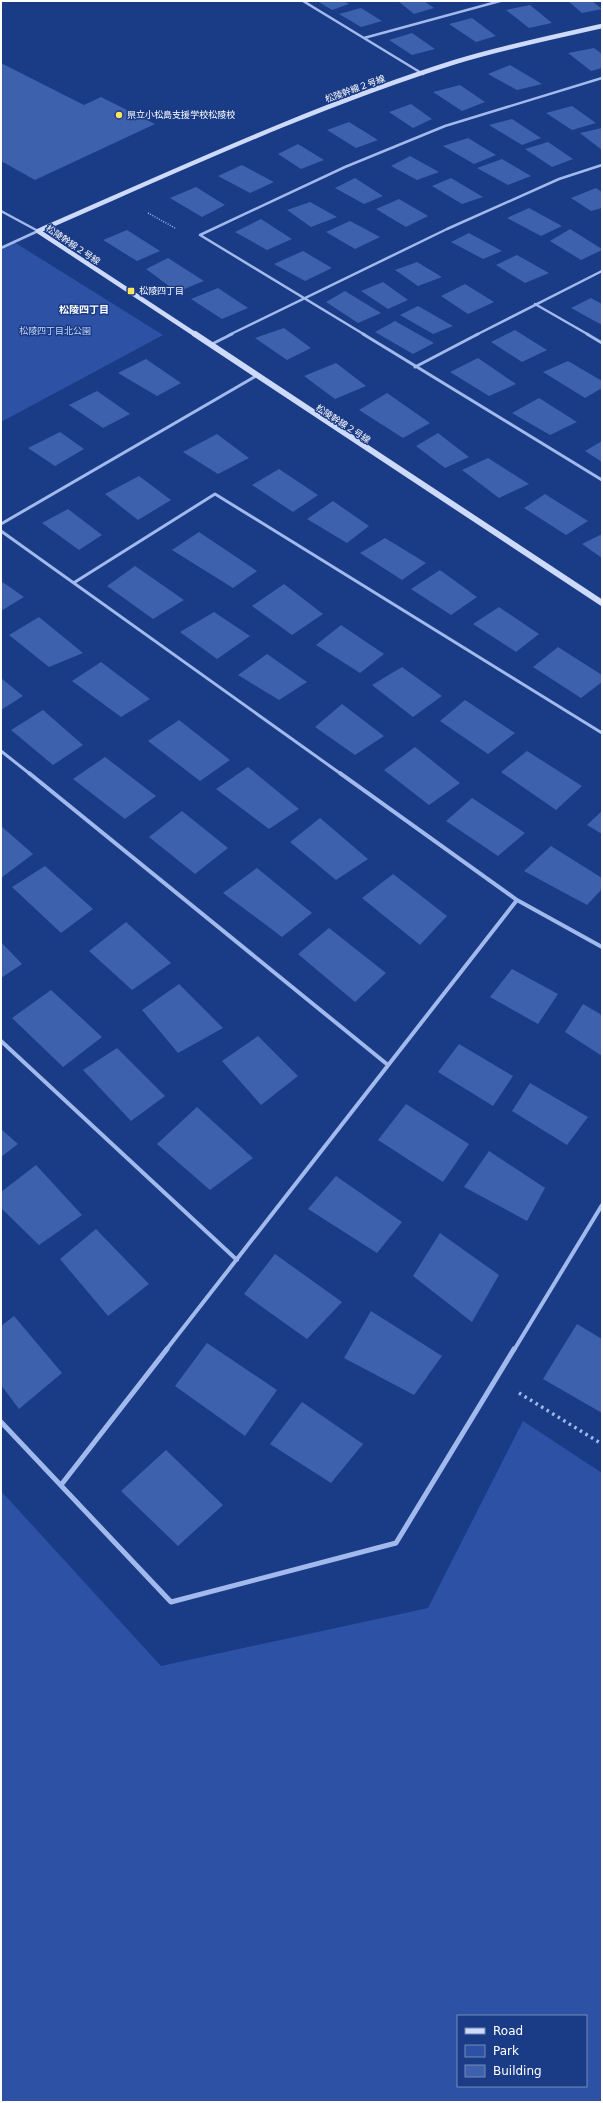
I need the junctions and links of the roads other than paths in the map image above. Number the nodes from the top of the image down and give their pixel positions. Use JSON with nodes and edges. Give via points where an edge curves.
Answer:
{"nodes":[{"id":1,"x":303,"y":1,"type":"edge"},
{"id":2,"x":500,"y":1,"type":"edge"},
{"id":3,"x":602,"y":26,"type":"edge"},
{"id":4,"x":364,"y":38,"type":"junction"},
{"id":5,"x":423,"y":74,"type":"junction"},
{"id":6,"x":602,"y":78,"type":"edge"},
{"id":7,"x":602,"y":165,"type":"edge"},
{"id":8,"x":1,"y":210,"type":"edge"},
{"id":9,"x":38,"y":231,"type":"junction"},
{"id":10,"x":1,"y":248,"type":"edge"},
{"id":11,"x":602,"y":271,"type":"edge"},
{"id":12,"x":303,"y":299,"type":"junction"},
{"id":13,"x":535,"y":304,"type":"junction"},
{"id":14,"x":602,"y":343,"type":"edge"},
{"id":15,"x":210,"y":345,"type":"junction"},
{"id":16,"x":415,"y":367,"type":"junction"},
{"id":17,"x":256,"y":376,"type":"junction"},
{"id":18,"x":602,"y":480,"type":"edge"},
{"id":19,"x":1,"y":524,"type":"edge"},
{"id":20,"x":1,"y":531,"type":"edge"},
{"id":21,"x":75,"y":582,"type":"junction"},
{"id":22,"x":602,"y":603,"type":"edge"},
{"id":23,"x":602,"y":733,"type":"edge"},
{"id":24,"x":1,"y":751,"type":"edge"},
{"id":25,"x":517,"y":900,"type":"junction"},
{"id":26,"x":602,"y":947,"type":"edge"},
{"id":27,"x":1,"y":1041,"type":"edge"},
{"id":28,"x":388,"y":1065,"type":"junction"},
{"id":29,"x":602,"y":1205,"type":"edge"},
{"id":30,"x":237,"y":1260,"type":"junction"},
{"id":31,"x":1,"y":1422,"type":"edge"},
{"id":32,"x":61,"y":1486,"type":"junction"}],
"edges":[{"from":1,"to":4,"type":"street"},
{"from":2,"to":4,"type":"street"},
{"from":3,"to":5,"type":"street","name":"松陵幹線２号線","via":[[472,58]]},
{"from":4,"to":5,"type":"street"},
{"from":5,"to":9,"type":"street","name":"松陵幹線２号線","via":[[343,100]]},
{"from":6,"to":12,"type":"street","via":[[445,126],[345,167],[200,235]]},
{"from":7,"to":12,"type":"street","via":[[559,180],[454,226]]},
{"from":8,"to":9,"type":"street"},
{"from":9,"to":10,"type":"street"},
{"from":9,"to":15,"type":"street","name":"松陵幹線２号線"},
{"from":11,"to":13,"type":"street"},
{"from":12,"to":15,"type":"street"},
{"from":12,"to":16,"type":"street"},
{"from":13,"to":14,"type":"street"},
{"from":13,"to":16,"type":"street"},
{"from":15,"to":17,"type":"street","name":"松陵幹線２号線"},
{"from":16,"to":18,"type":"street"},
{"from":17,"to":19,"type":"street"},
{"from":17,"to":22,"type":"street","name":"松陵幹線２号線"},
{"from":20,"to":21,"type":"street"},
{"from":21,"to":23,"type":"street","via":[[215,494]]},
{"from":21,"to":25,"type":"street"},
{"from":24,"to":28,"type":"street"},
{"from":25,"to":26,"type":"street"},
{"from":25,"to":28,"type":"street"},
{"from":27,"to":30,"type":"street"},
{"from":28,"to":30,"type":"street"},
{"from":29,"to":32,"type":"street","via":[[396,1543],[171,1602]]},
{"from":30,"to":32,"type":"street"},
{"from":31,"to":32,"type":"street"}]}
